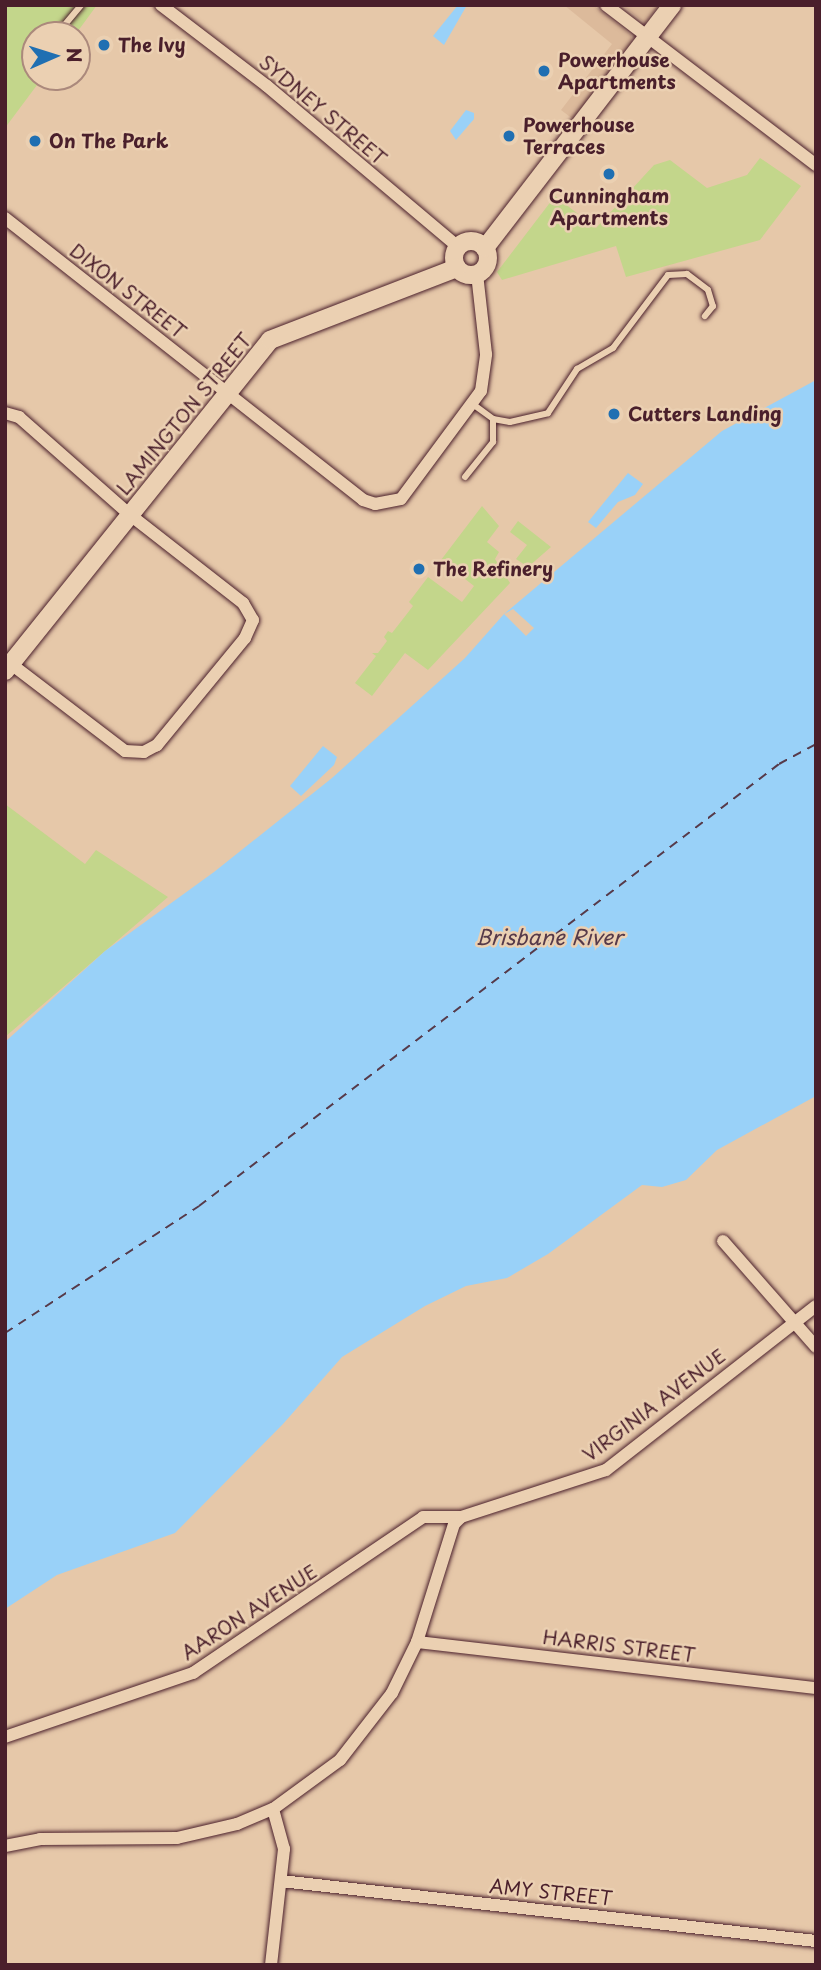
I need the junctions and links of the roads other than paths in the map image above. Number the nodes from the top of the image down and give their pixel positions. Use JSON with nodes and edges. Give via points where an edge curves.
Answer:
{"nodes":[{"id":1,"x":81,"y":5,"type":"edge"},
{"id":2,"x":161,"y":5,"type":"edge"},
{"id":3,"x":606,"y":5,"type":"edge"},
{"id":4,"x":671,"y":5,"type":"edge"},
{"id":5,"x":68,"y":21,"type":"edge"},
{"id":6,"x":645,"y":39,"type":"junction"},
{"id":7,"x":815,"y":165,"type":"edge"},
{"id":8,"x":5,"y":218,"type":"edge"},
{"id":9,"x":458,"y":247,"type":"junction"},
{"id":10,"x":485,"y":248,"type":"junction"},
{"id":11,"x":457,"y":268,"type":"junction"},
{"id":12,"x":477,"y":274,"type":"junction"},
{"id":13,"x":705,"y":316,"type":"dead end"},
{"id":14,"x":226,"y":393,"type":"junction"},
{"id":15,"x":474,"y":405,"type":"junction"},
{"id":16,"x":5,"y":413,"type":"edge"},
{"id":17,"x":494,"y":419,"type":"junction"},
{"id":18,"x":465,"y":477,"type":"dead end"},
{"id":19,"x":130,"y":514,"type":"junction"},
{"id":20,"x":7,"y":665,"type":"edge"},
{"id":21,"x":723,"y":1241,"type":"dead end"},
{"id":22,"x":816,"y":1306,"type":"edge"},
{"id":23,"x":794,"y":1322,"type":"junction"},
{"id":24,"x":816,"y":1347,"type":"edge"},
{"id":25,"x":461,"y":1517,"type":"junction"},
{"id":26,"x":417,"y":1642,"type":"junction"},
{"id":27,"x":816,"y":1688,"type":"edge"},
{"id":28,"x":5,"y":1737,"type":"edge"},
{"id":29,"x":272,"y":1809,"type":"junction"},
{"id":30,"x":5,"y":1846,"type":"edge"},
{"id":31,"x":281,"y":1881,"type":"junction"},
{"id":32,"x":816,"y":1941,"type":"edge"},
{"id":33,"x":271,"y":1965,"type":"edge"}],
"edges":[{"from":1,"to":5,"type":"lane"},
{"from":2,"to":9,"type":"street","name":"SYDNEY STREET","via":[[267,86]]},
{"from":3,"to":6,"type":"street"},
{"from":4,"to":6,"type":"street"},
{"from":6,"to":7,"type":"street"},
{"from":6,"to":10,"type":"street"},
{"from":8,"to":14,"type":"street","name":"DIXON STREET"},
{"from":9,"to":10,"type":"street","via":[[472,242]]},
{"from":9,"to":11,"type":"street"},
{"from":10,"to":12,"type":"street","via":[[488,263]]},
{"from":11,"to":12,"type":"street","via":[[466,275]]},
{"from":11,"to":14,"type":"street","name":"LAMINGTON STREET","via":[[271,340]]},
{"from":12,"to":15,"type":"street","via":[[486,354]]},
{"from":13,"to":17,"type":"lane","via":[[713,306],[708,290],[687,274],[668,275],[613,348],[577,369],[548,413],[510,422]]},
{"from":14,"to":15,"type":"street","name":"DIXON STREET","via":[[375,504],[401,499]]},
{"from":14,"to":19,"type":"street","name":"LAMINGTON STREET"},
{"from":15,"to":17,"type":"lane"},
{"from":16,"to":19,"type":"street","via":[[19,416]]},
{"from":17,"to":18,"type":"lane","via":[[493,442]]},
{"from":19,"to":20,"type":"street","name":"LAMINGTON STREET"},
{"from":19,"to":20,"type":"street","via":[[243,603],[253,620],[245,638],[157,745],[144,752],[125,751]]},
{"from":21,"to":23,"type":"street"},
{"from":22,"to":23,"type":"street","name":"VIRGINIA AVENUE"},
{"from":23,"to":24,"type":"street"},
{"from":23,"to":25,"type":"street","name":"VIRGINIA AVENUE","via":[[606,1470]]},
{"from":25,"to":26,"type":"street","via":[[454,1524]]},
{"from":25,"to":28,"type":"street","name":"AARON AVENUE","via":[[423,1517],[193,1674]]},
{"from":26,"to":27,"type":"street","name":"HARRIS STREET"},
{"from":26,"to":29,"type":"street","via":[[392,1693],[340,1760]]},
{"from":29,"to":30,"type":"street","via":[[237,1824],[177,1838],[40,1839]]},
{"from":29,"to":31,"type":"street","via":[[284,1849]]},
{"from":31,"to":32,"type":"street","name":"AMY STREET"},
{"from":31,"to":33,"type":"street"}]}
